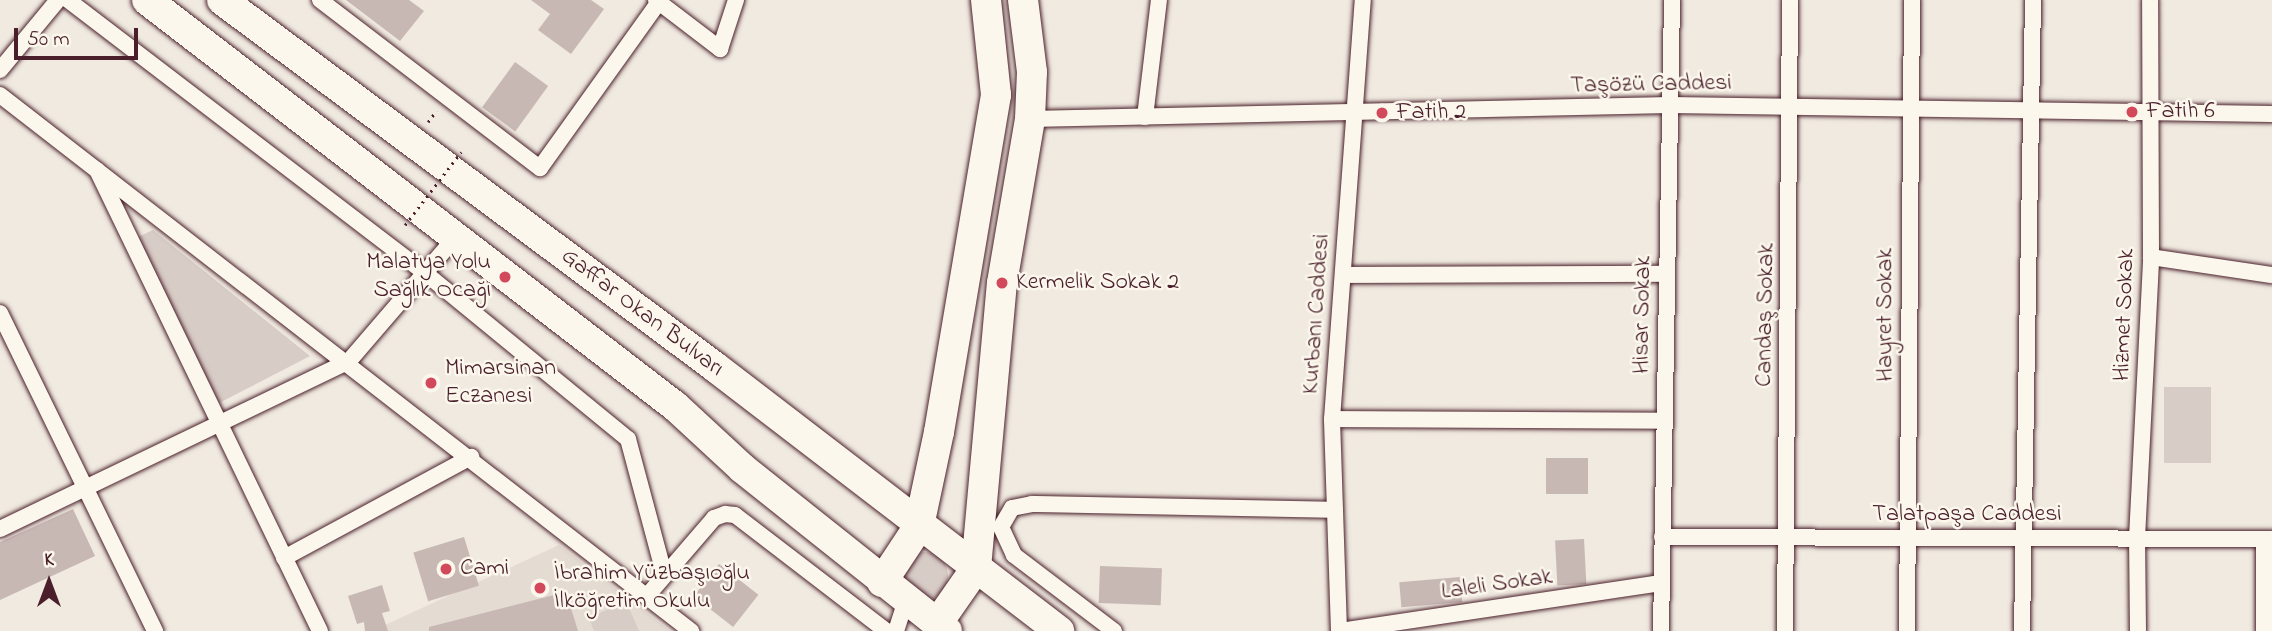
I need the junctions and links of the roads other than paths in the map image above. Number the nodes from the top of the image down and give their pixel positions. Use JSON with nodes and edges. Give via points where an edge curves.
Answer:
{"nodes":[{"id":1,"x":58,"y":0,"type":"edge"},
{"id":2,"x":68,"y":0,"type":"edge"},
{"id":3,"x":147,"y":0,"type":"edge"},
{"id":4,"x":320,"y":0,"type":"edge"},
{"id":5,"x":736,"y":0,"type":"edge"},
{"id":6,"x":986,"y":0,"type":"edge"},
{"id":7,"x":1023,"y":0,"type":"edge"},
{"id":8,"x":1159,"y":0,"type":"edge"},
{"id":9,"x":1363,"y":0,"type":"edge"},
{"id":10,"x":1672,"y":0,"type":"edge"},
{"id":11,"x":1790,"y":0,"type":"edge"},
{"id":12,"x":1912,"y":0,"type":"edge"},
{"id":13,"x":2033,"y":0,"type":"edge"},
{"id":14,"x":2150,"y":0,"type":"edge"},
{"id":15,"x":657,"y":1,"type":"edge"},
{"id":16,"x":240,"y":5,"type":"edge"},
{"id":17,"x":0,"y":71,"type":"edge"},
{"id":18,"x":0,"y":94,"type":"edge"},
{"id":19,"x":1670,"y":105,"type":"junction"},
{"id":20,"x":1790,"y":107,"type":"junction"},
{"id":21,"x":1910,"y":109,"type":"junction"},
{"id":22,"x":2031,"y":111,"type":"junction"},
{"id":23,"x":2149,"y":113,"type":"junction"},
{"id":24,"x":1355,"y":114,"type":"junction"},
{"id":25,"x":2272,"y":114,"type":"edge"},
{"id":26,"x":1145,"y":117,"type":"junction"},
{"id":27,"x":1030,"y":119,"type":"junction"},
{"id":28,"x":95,"y":167,"type":"junction"},
{"id":29,"x":454,"y":239,"type":"junction"},
{"id":30,"x":2151,"y":257,"type":"junction"},
{"id":31,"x":425,"y":273,"type":"junction"},
{"id":32,"x":1667,"y":274,"type":"junction"},
{"id":33,"x":1343,"y":275,"type":"junction"},
{"id":34,"x":2272,"y":275,"type":"edge"},
{"id":35,"x":0,"y":313,"type":"edge"},
{"id":36,"x":349,"y":361,"type":"junction"},
{"id":37,"x":1332,"y":419,"type":"junction"},
{"id":38,"x":1664,"y":421,"type":"junction"},
{"id":39,"x":219,"y":424,"type":"junction"},
{"id":40,"x":471,"y":457,"type":"junction"},
{"id":41,"x":85,"y":488,"type":"junction"},
{"id":42,"x":1335,"y":510,"type":"junction"},
{"id":43,"x":919,"y":526,"type":"junction"},
{"id":44,"x":0,"y":528,"type":"edge"},
{"id":45,"x":1662,"y":537,"type":"junction"},
{"id":46,"x":1786,"y":537,"type":"junction"},
{"id":47,"x":1908,"y":538,"type":"junction"},
{"id":48,"x":2023,"y":538,"type":"junction"},
{"id":49,"x":2137,"y":538,"type":"junction"},
{"id":50,"x":2268,"y":539,"type":"edge"},
{"id":51,"x":284,"y":558,"type":"junction"},
{"id":52,"x":976,"y":568,"type":"junction"},
{"id":53,"x":664,"y":573,"type":"junction"},
{"id":54,"x":882,"y":582,"type":"junction"},
{"id":55,"x":1661,"y":583,"type":"junction"},
{"id":56,"x":647,"y":596,"type":"junction"},
{"id":57,"x":906,"y":601,"type":"junction"},
{"id":58,"x":942,"y":628,"type":"edge"},
{"id":59,"x":1383,"y":628,"type":"edge"},
{"id":60,"x":155,"y":631,"type":"edge"},
{"id":61,"x":320,"y":631,"type":"edge"},
{"id":62,"x":691,"y":631,"type":"edge"},
{"id":63,"x":886,"y":631,"type":"edge"},
{"id":64,"x":897,"y":631,"type":"edge"},
{"id":65,"x":1059,"y":631,"type":"edge"},
{"id":66,"x":1114,"y":631,"type":"edge"},
{"id":67,"x":1339,"y":631,"type":"edge"},
{"id":68,"x":1661,"y":631,"type":"edge"},
{"id":69,"x":1785,"y":631,"type":"edge"},
{"id":70,"x":1907,"y":631,"type":"edge"},
{"id":71,"x":2022,"y":631,"type":"edge"},
{"id":72,"x":2138,"y":631,"type":"edge"},
{"id":73,"x":2264,"y":631,"type":"edge"}],
"edges":[{"from":1,"to":17,"type":"street"},
{"from":2,"to":31,"type":"street"},
{"from":3,"to":29,"type":"highway"},
{"from":4,"to":15,"type":"street","via":[[540,168]]},
{"from":5,"to":15,"type":"street","via":[[720,49]]},
{"from":6,"to":43,"type":"highway","via":[[996,95]]},
{"from":7,"to":27,"type":"highway","via":[[1031,50]]},
{"from":8,"to":26,"type":"street"},
{"from":9,"to":24,"type":"street","name":"Kurbanı Caddesi"},
{"from":10,"to":19,"type":"street","name":"Hisar Sokak"},
{"from":11,"to":20,"type":"street","name":"Candaş Sokak"},
{"from":12,"to":21,"type":"street","name":"Hayret Sokak"},
{"from":13,"to":22,"type":"street"},
{"from":14,"to":23,"type":"street","name":"Hizmet Sokak"},
{"from":16,"to":43,"type":"highway","name":"Gaffar Okan Bulvarı"},
{"from":18,"to":28,"type":"street"},
{"from":19,"to":20,"type":"street","name":"Taşözü Caddesi"},
{"from":19,"to":24,"type":"street","name":"Taşözü Caddesi"},
{"from":19,"to":32,"type":"street","name":"Hisar Sokak"},
{"from":20,"to":21,"type":"street","name":"Taşözü Caddesi"},
{"from":20,"to":46,"type":"street","name":"Candaş Sokak"},
{"from":21,"to":22,"type":"street","name":"Taşözü Caddesi"},
{"from":21,"to":47,"type":"street","name":"Hayret Sokak"},
{"from":22,"to":23,"type":"street","name":"Taşözü Caddesi"},
{"from":22,"to":48,"type":"street"},
{"from":23,"to":25,"type":"street","name":"Taşözü Caddesi"},
{"from":23,"to":30,"type":"street","name":"Hizmet Sokak"},
{"from":24,"to":26,"type":"street","name":"Taşözü Caddesi"},
{"from":24,"to":33,"type":"street","name":"Kurbanı Caddesi"},
{"from":26,"to":27,"type":"street","name":"Taşözü Caddesi"},
{"from":27,"to":52,"type":"highway","via":[[1002,283]]},
{"from":28,"to":36,"type":"street"},
{"from":28,"to":39,"type":"street"},
{"from":29,"to":31,"type":"street"},
{"from":29,"to":54,"type":"highway","via":[[676,407]]},
{"from":30,"to":34,"type":"street"},
{"from":30,"to":49,"type":"street","name":"Hizmet Sokak"},
{"from":31,"to":36,"type":"street"},
{"from":31,"to":53,"type":"street","via":[[628,439]]},
{"from":32,"to":33,"type":"street"},
{"from":32,"to":38,"type":"street","name":"Hisar Sokak"},
{"from":33,"to":37,"type":"street","name":"Kurbanı Caddesi"},
{"from":35,"to":41,"type":"street"},
{"from":36,"to":39,"type":"street"},
{"from":36,"to":40,"type":"street"},
{"from":37,"to":38,"type":"street"},
{"from":37,"to":42,"type":"street","name":"Kurbanı Caddesi"},
{"from":38,"to":45,"type":"street","name":"Hisar Sokak"},
{"from":39,"to":41,"type":"street"},
{"from":39,"to":51,"type":"street"},
{"from":40,"to":51,"type":"street"},
{"from":40,"to":56,"type":"street"},
{"from":41,"to":44,"type":"street"},
{"from":41,"to":60,"type":"street"},
{"from":42,"to":66,"type":"street","via":[[1032,504],[1012,508],[1001,527],[1014,555]]},
{"from":42,"to":67,"type":"street","name":"Kurbanı Caddesi"},
{"from":43,"to":52,"type":"highway","name":"Gaffar Okan Bulvarı"},
{"from":43,"to":54,"type":"highway"},
{"from":45,"to":46,"type":"street","name":"Talatpaşa Caddesi"},
{"from":45,"to":55,"type":"street","name":"Hisar Sokak"},
{"from":46,"to":47,"type":"street","name":"Talatpaşa Caddesi"},
{"from":46,"to":69,"type":"street","name":"Candaş Sokak"},
{"from":47,"to":48,"type":"street","name":"Talatpaşa Caddesi"},
{"from":47,"to":70,"type":"street","name":"Hayret Sokak"},
{"from":48,"to":49,"type":"street","name":"Talatpaşa Caddesi"},
{"from":48,"to":71,"type":"street"},
{"from":49,"to":50,"type":"street","name":"Talatpaşa Caddesi"},
{"from":49,"to":72,"type":"street","name":"Hizmet Sokak"},
{"from":50,"to":73,"type":"street"},
{"from":51,"to":61,"type":"street"},
{"from":52,"to":58,"type":"highway"},
{"from":52,"to":65,"type":"highway","name":"Gaffar Okan Bulvarı"},
{"from":53,"to":56,"type":"street"},
{"from":53,"to":63,"type":"street","via":[[715,518],[735,515]]},
{"from":54,"to":57,"type":"highway"},
{"from":55,"to":59,"type":"street","name":"Laleli Sokak"},
{"from":55,"to":68,"type":"street","name":"Hisar Sokak"},
{"from":56,"to":62,"type":"street"},
{"from":57,"to":58,"type":"highway"},
{"from":57,"to":64,"type":"street"},
{"from":59,"to":67,"type":"street","name":"Laleli Sokak"}]}
